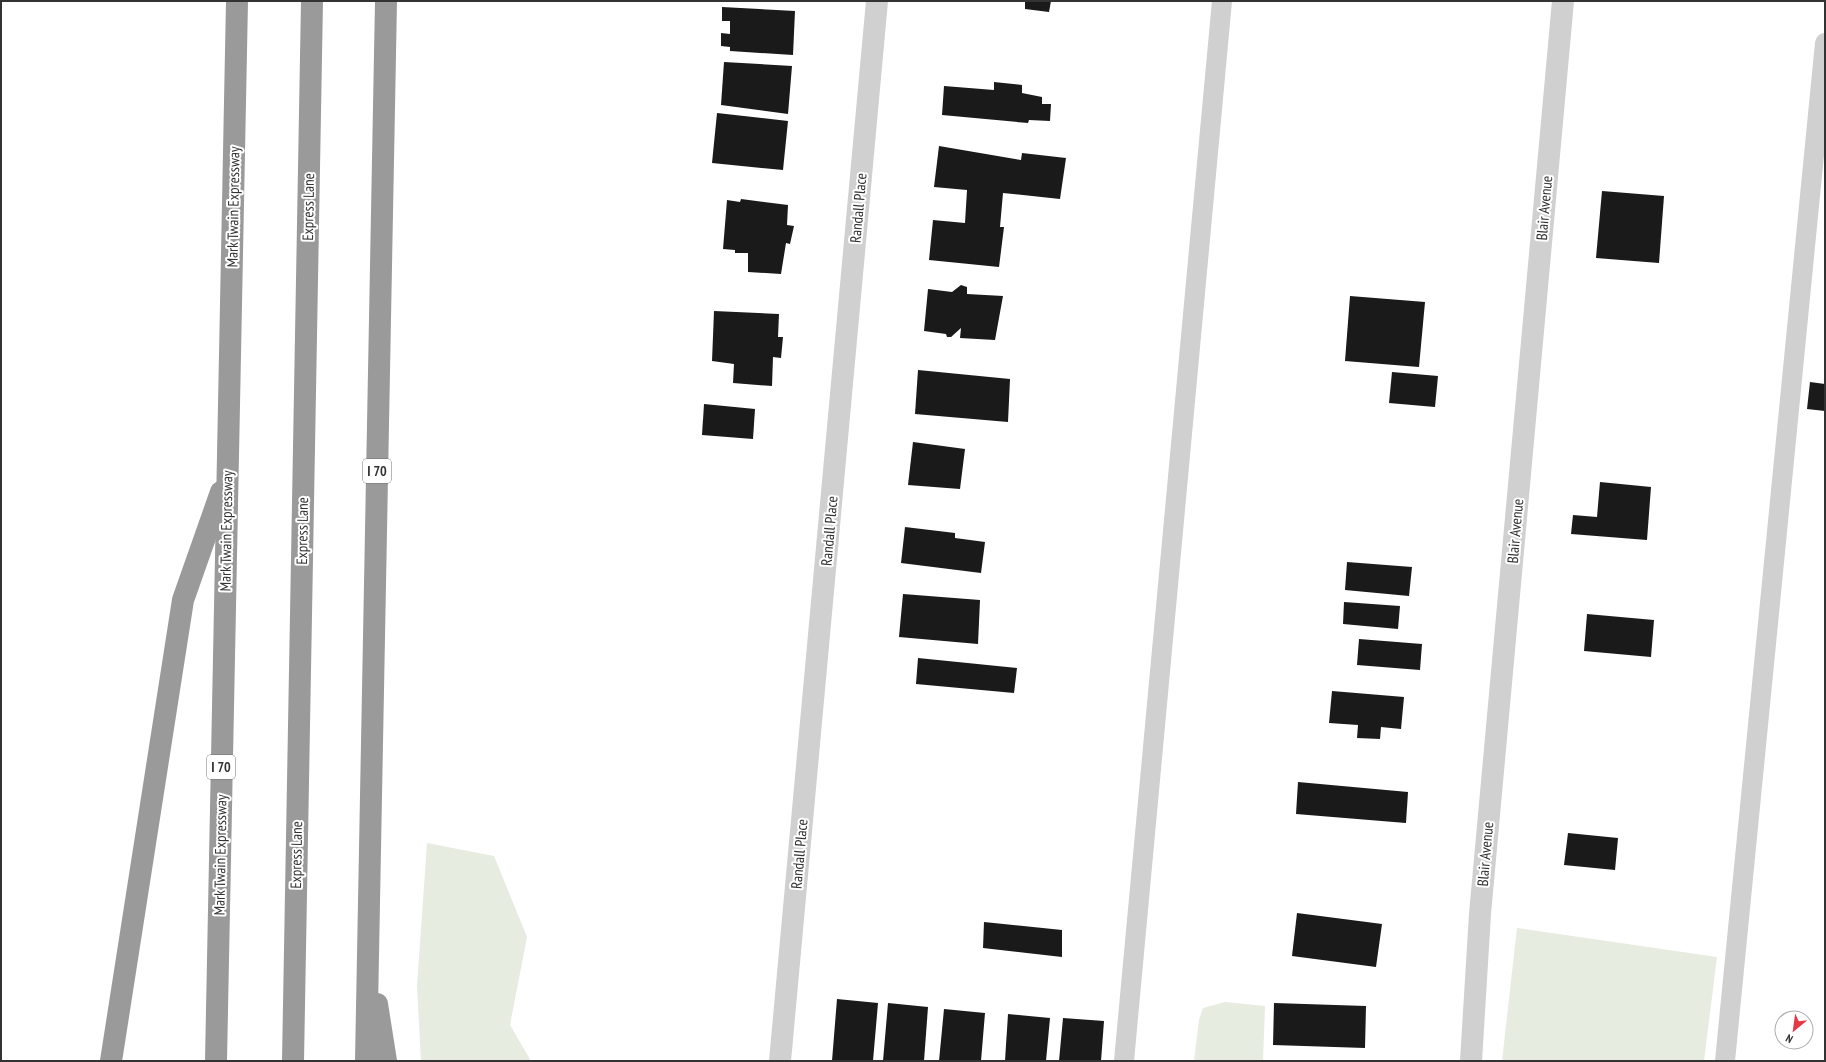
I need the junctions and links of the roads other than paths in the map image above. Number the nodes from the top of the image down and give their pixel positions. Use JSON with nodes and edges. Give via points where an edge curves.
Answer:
{"nodes":[{"id":1,"x":237,"y":1,"type":"edge"},
{"id":2,"x":312,"y":1,"type":"edge"},
{"id":3,"x":386,"y":1,"type":"edge"},
{"id":4,"x":877,"y":1,"type":"edge"},
{"id":5,"x":1222,"y":1,"type":"edge"},
{"id":6,"x":1563,"y":1,"type":"edge"},
{"id":7,"x":1825,"y":43,"type":"edge"},
{"id":8,"x":227,"y":474,"type":"junction"},
{"id":9,"x":368,"y":942,"type":"junction"},
{"id":10,"x":111,"y":1061,"type":"edge"},
{"id":11,"x":216,"y":1061,"type":"edge"},
{"id":12,"x":293,"y":1061,"type":"edge"},
{"id":13,"x":366,"y":1061,"type":"edge"},
{"id":14,"x":386,"y":1061,"type":"edge"},
{"id":15,"x":780,"y":1061,"type":"edge"},
{"id":16,"x":1124,"y":1061,"type":"edge"},
{"id":17,"x":1470,"y":1061,"type":"edge"},
{"id":18,"x":1725,"y":1061,"type":"edge"}],
"edges":[{"from":1,"to":8,"type":"highway","name":"Mark Twain Expressway","number":"I 70"},
{"from":2,"to":12,"type":"highway","name":"Express Lane"},
{"from":3,"to":9,"type":"highway","number":"I 70"},
{"from":4,"to":15,"type":"street","name":"Randall Place"},
{"from":5,"to":16,"type":"lane"},
{"from":6,"to":17,"type":"street","name":"Blair Avenue","via":[[1480,914]]},
{"from":7,"to":18,"type":"lane"},
{"from":8,"to":10,"type":"highway","via":[[183,600]]},
{"from":8,"to":11,"type":"highway","name":"Mark Twain Expressway","number":"I 70"},
{"from":9,"to":13,"type":"highway","number":"I 70"},
{"from":9,"to":14,"type":"highway"}]}
